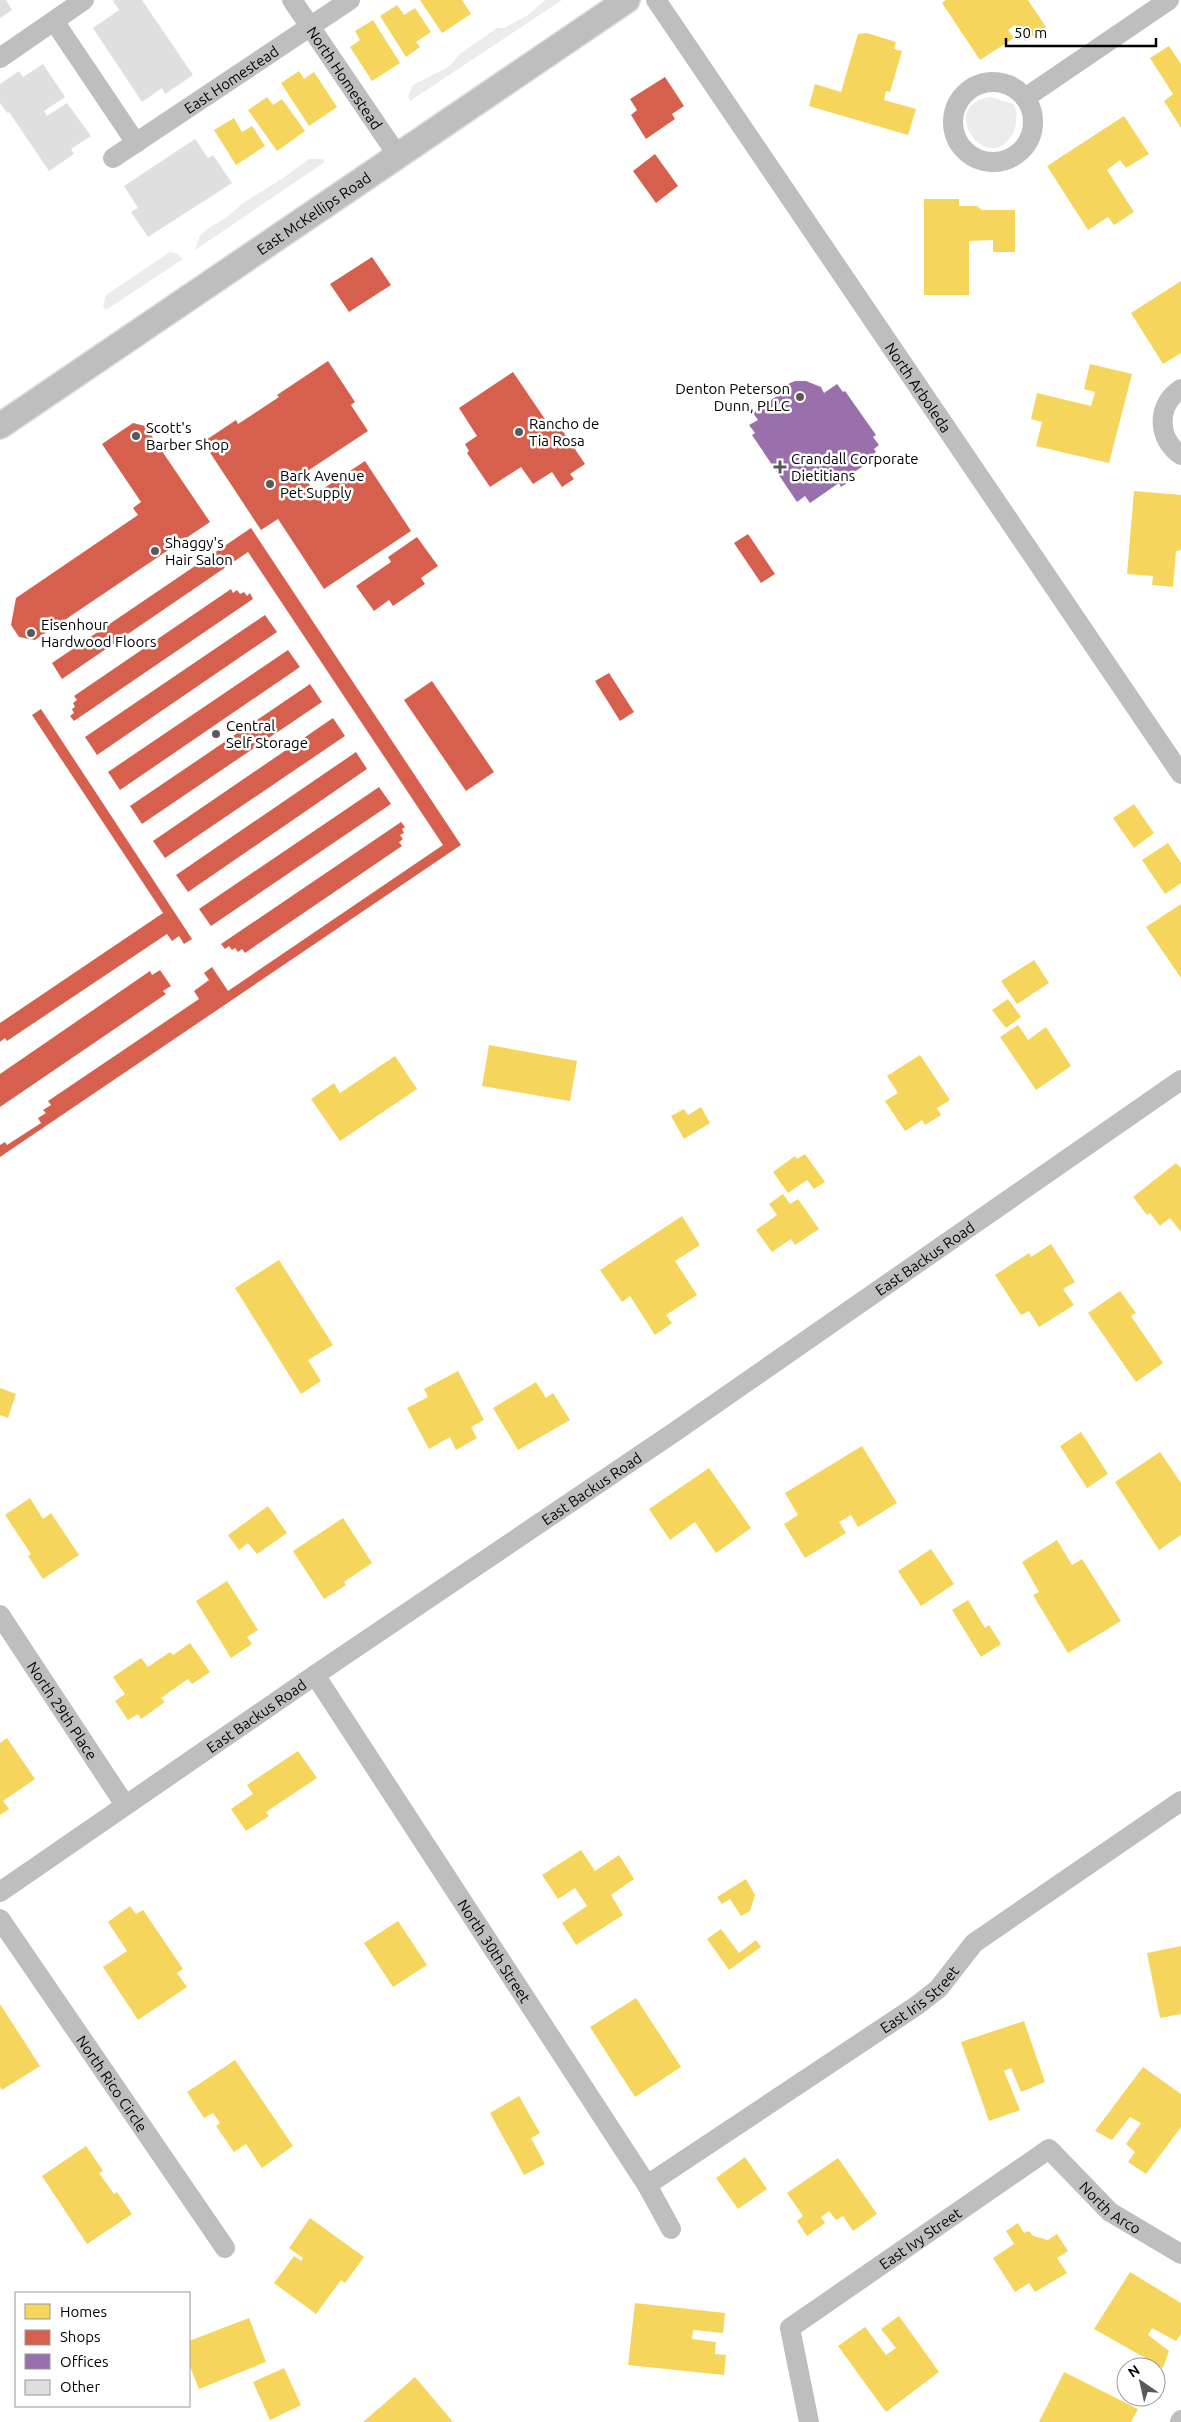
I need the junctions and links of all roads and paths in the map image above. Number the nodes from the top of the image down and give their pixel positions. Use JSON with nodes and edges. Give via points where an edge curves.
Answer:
{"nodes":[{"id":1,"x":84,"y":0,"type":"edge"},
{"id":2,"x":292,"y":0,"type":"edge"},
{"id":3,"x":350,"y":0,"type":"edge"},
{"id":4,"x":627,"y":0,"type":"edge"},
{"id":5,"x":656,"y":0,"type":"edge"},
{"id":6,"x":1169,"y":0,"type":"edge"},
{"id":7,"x":54,"y":21,"type":"junction"},
{"id":8,"x":310,"y":26,"type":"junction"},
{"id":9,"x":0,"y":58,"type":"edge"},
{"id":10,"x":1025,"y":98,"type":"junction"},
{"id":11,"x":136,"y":142,"type":"junction"},
{"id":12,"x":398,"y":156,"type":"junction"},
{"id":13,"x":113,"y":158,"type":"dead end"},
{"id":14,"x":1181,"y":389,"type":"edge"},
{"id":15,"x":0,"y":426,"type":"edge"},
{"id":16,"x":1181,"y":455,"type":"edge"},
{"id":17,"x":1181,"y":774,"type":"edge"},
{"id":18,"x":1181,"y":1080,"type":"edge"},
{"id":19,"x":0,"y":1615,"type":"edge"},
{"id":20,"x":315,"y":1675,"type":"junction"},
{"id":21,"x":1181,"y":1801,"type":"edge"},
{"id":22,"x":125,"y":1804,"type":"junction"},
{"id":23,"x":0,"y":1892,"type":"edge"},
{"id":24,"x":0,"y":1919,"type":"edge"},
{"id":25,"x":1049,"y":2149,"type":"joint"},
{"id":26,"x":647,"y":2185,"type":"junction"},
{"id":27,"x":670,"y":2229,"type":"dead end"},
{"id":28,"x":225,"y":2248,"type":"dead end"},
{"id":29,"x":1181,"y":2254,"type":"edge"},
{"id":30,"x":809,"y":2422,"type":"edge"}],
"edges":[{"from":1,"to":7,"type":"street"},
{"from":2,"to":8,"type":"street","name":"North Homestead"},
{"from":3,"to":8,"type":"street","name":"East Homestead"},
{"from":4,"to":12,"type":"main road","name":"East McKellips Road"},
{"from":5,"to":17,"type":"street","name":"North Arboleda"},
{"from":6,"to":10,"type":"street"},
{"from":7,"to":9,"type":"street"},
{"from":7,"to":11,"type":"street"},
{"from":8,"to":11,"type":"street","name":"East Homestead"},
{"from":8,"to":12,"type":"street","name":"North Homestead"},
{"from":10,"to":10,"type":"street","via":[[1014,87],[1002,82],[978,84],[967,91],[959,100],[952,124],[961,147],[982,161],[1008,160],[1019,153],[1027,143],[1034,118]]},
{"from":11,"to":13,"type":"street","name":"East Homestead"},
{"from":12,"to":15,"type":"main road","name":"East McKellips Road"},
{"from":14,"to":16,"type":"street","via":[[1167,403],[1162,416],[1166,441]]},
{"from":18,"to":20,"type":"street","name":"East Backus Road","via":[[676,1431]]},
{"from":19,"to":22,"type":"street","name":"North 29th Place"},
{"from":20,"to":22,"type":"street","name":"East Backus Road"},
{"from":20,"to":26,"type":"street","name":"North 30th Street"},
{"from":21,"to":26,"type":"street","name":"East Iris Street","via":[[974,1943],[939,1988],[916,2006]]},
{"from":22,"to":23,"type":"street","name":"East Backus Road"},
{"from":24,"to":28,"type":"street","name":"North Rico Circle"},
{"from":25,"to":29,"type":"street","name":"North Arco","via":[[1110,2212]]},
{"from":25,"to":30,"type":"street","name":"East Ivy Street","via":[[790,2328]]},
{"from":26,"to":27,"type":"street","name":"North 30th Street"}]}
